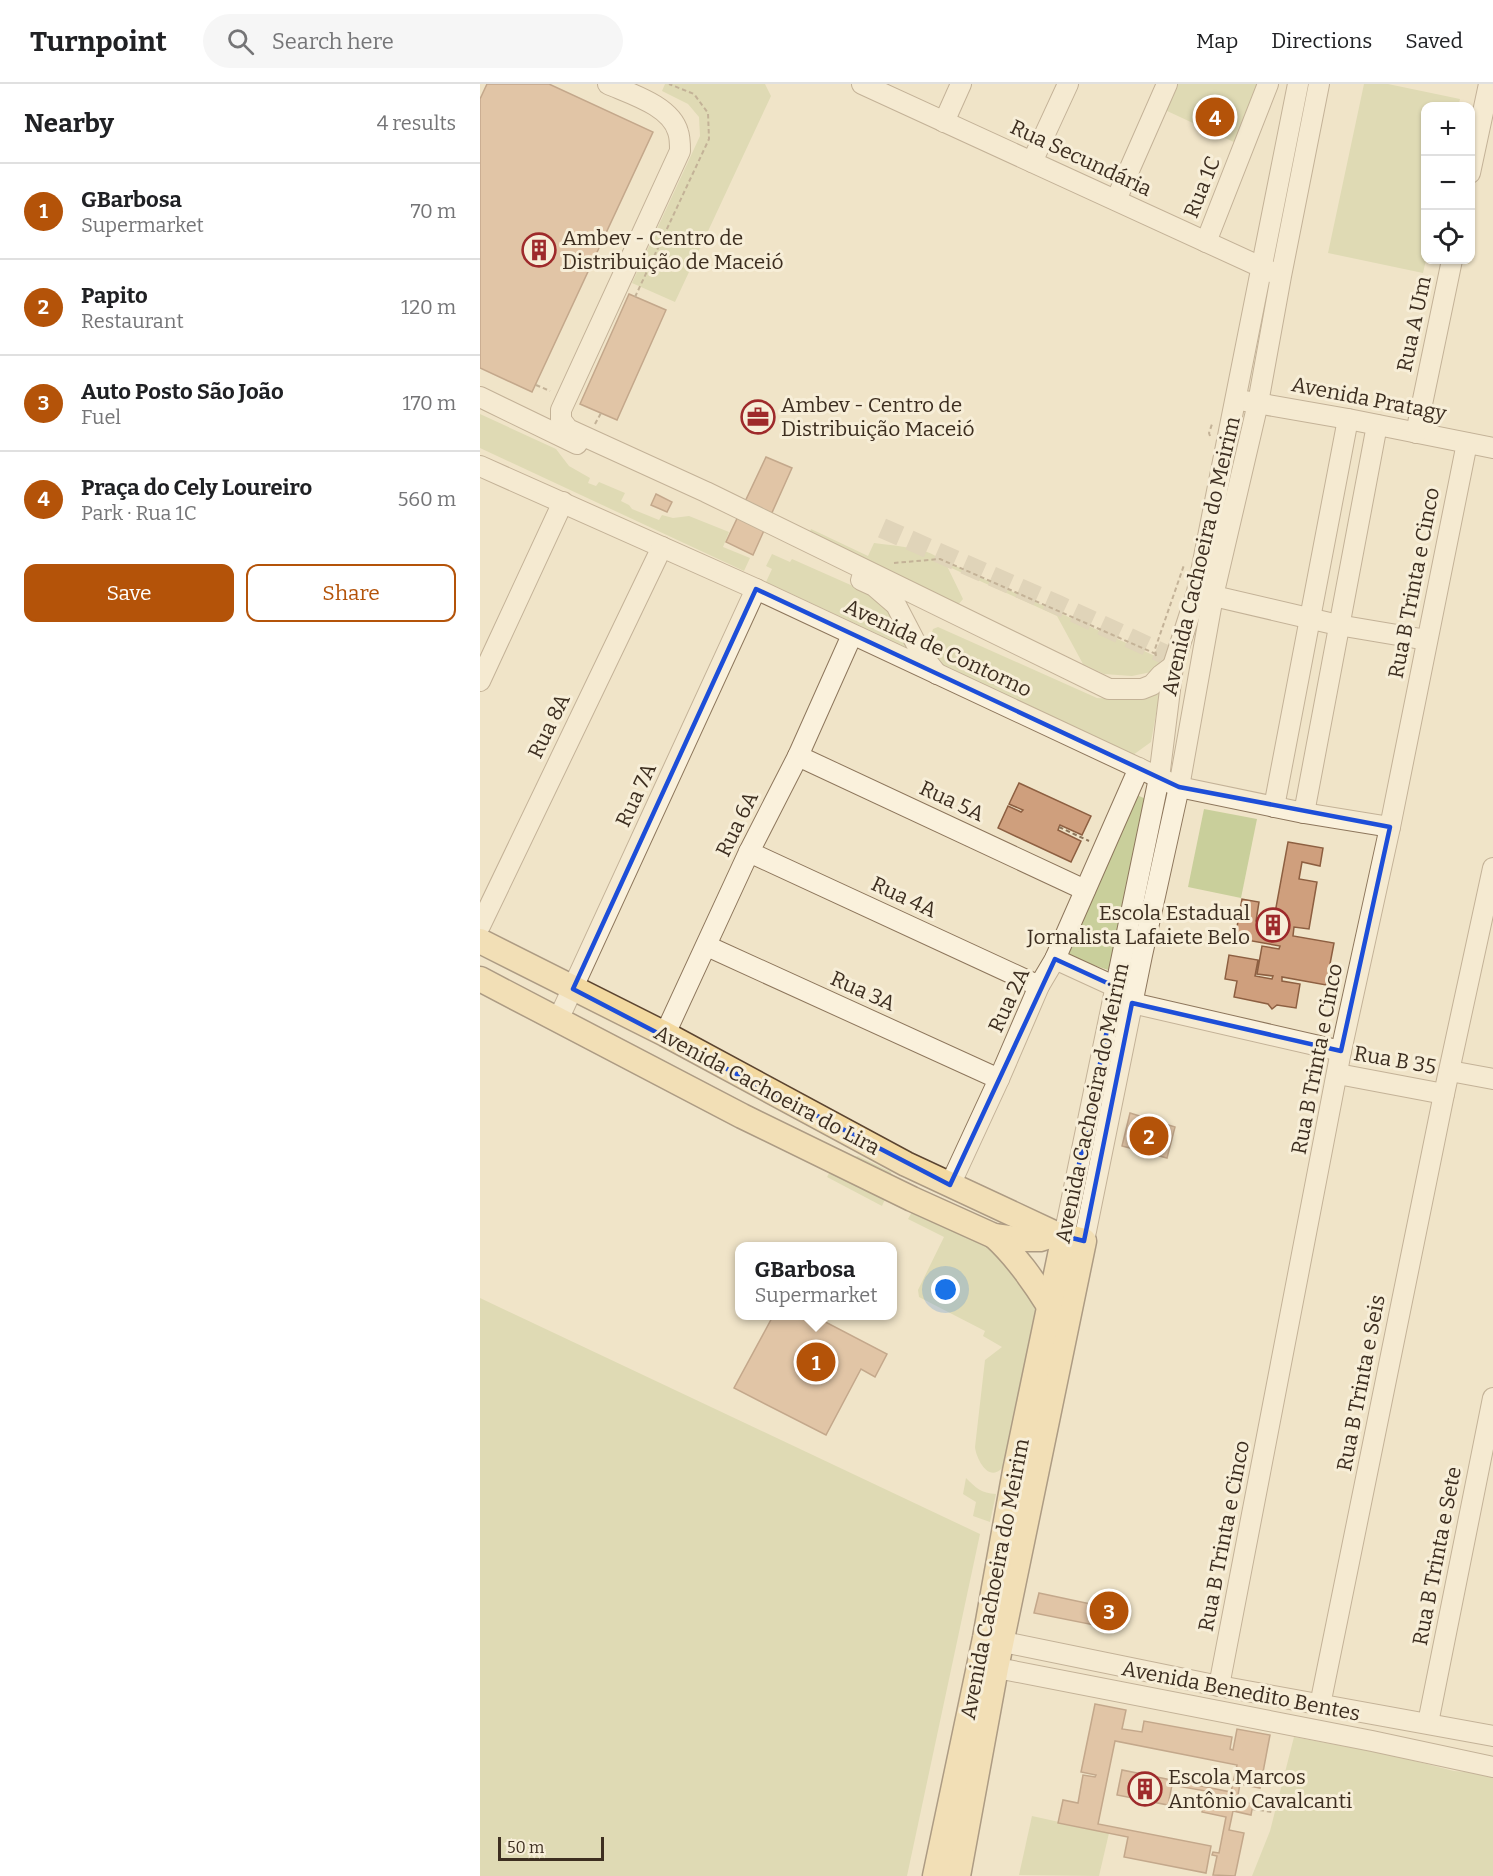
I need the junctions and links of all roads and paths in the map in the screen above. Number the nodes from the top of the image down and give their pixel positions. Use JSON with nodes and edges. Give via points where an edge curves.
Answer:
{"nodes":[{"id":1,"x":608,"y":84,"type":"edge"},
{"id":2,"x":862,"y":84,"type":"edge"},
{"id":3,"x":961,"y":84,"type":"edge"},
{"id":4,"x":1068,"y":84,"type":"edge"},
{"id":5,"x":1167,"y":84,"type":"edge"},
{"id":6,"x":1268,"y":84,"type":"edge"},
{"id":7,"x":1298,"y":84,"type":"edge"},
{"id":8,"x":1319,"y":84,"type":"edge"},
{"id":9,"x":1489,"y":84,"type":"edge"},
{"id":10,"x":944,"y":122,"type":"junction"},
{"id":11,"x":1474,"y":156,"type":"edge"},
{"id":12,"x":1032,"y":162,"type":"junction"},
{"id":13,"x":1116,"y":200,"type":"junction"},
{"id":14,"x":1206,"y":242,"type":"junction"},
{"id":15,"x":1451,"y":264,"type":"edge"},
{"id":16,"x":1262,"y":268,"type":"junction"},
{"id":17,"x":1281,"y":276,"type":"junction"},
{"id":18,"x":480,"y":397,"type":"edge"},
{"id":19,"x":1236,"y":400,"type":"junction"},
{"id":20,"x":1258,"y":403,"type":"junction"},
{"id":21,"x":1348,"y":419,"type":"junction"},
{"id":22,"x":1377,"y":425,"type":"junction"},
{"id":23,"x":1416,"y":433,"type":"junction"},
{"id":24,"x":1467,"y":443,"type":"junction"},
{"id":25,"x":1493,"y":448,"type":"edge"},
{"id":26,"x":480,"y":466,"type":"edge"},
{"id":27,"x":563,"y":502,"type":"junction"},
{"id":28,"x":662,"y":547,"type":"junction"},
{"id":29,"x":889,"y":564,"type":"dead end"},
{"id":30,"x":756,"y":589,"type":"junction"},
{"id":31,"x":1205,"y":594,"type":"junction"},
{"id":32,"x":1311,"y":619,"type":"junction"},
{"id":33,"x":1338,"y":625,"type":"junction"},
{"id":34,"x":852,"y":635,"type":"junction"},
{"id":35,"x":1427,"y":640,"type":"junction"},
{"id":36,"x":1166,"y":660,"type":"junction"},
{"id":37,"x":937,"y":674,"type":"junction"},
{"id":38,"x":480,"y":681,"type":"edge"},
{"id":39,"x":798,"y":756,"type":"junction"},
{"id":40,"x":1139,"y":768,"type":"junction"},
{"id":41,"x":1159,"y":778,"type":"junction"},
{"id":42,"x":1179,"y":787,"type":"junction"},
{"id":43,"x":1274,"y":807,"type":"junction"},
{"id":44,"x":1304,"y":813,"type":"junction"},
{"id":45,"x":1059,"y":827,"type":"dead end"},
{"id":46,"x":1390,"y":827,"type":"junction"},
{"id":47,"x":1105,"y":848,"type":"junction"},
{"id":48,"x":749,"y":852,"type":"junction"},
{"id":49,"x":1493,"y":868,"type":"edge"},
{"id":50,"x":1085,"y":890,"type":"junction"},
{"id":51,"x":480,"y":926,"type":"edge"},
{"id":52,"x":480,"y":941,"type":"edge"},
{"id":53,"x":707,"y":946,"type":"junction"},
{"id":54,"x":1055,"y":960,"type":"junction"},
{"id":55,"x":480,"y":979,"type":"edge"},
{"id":56,"x":1039,"y":986,"type":"junction"},
{"id":57,"x":1116,"y":987,"type":"junction"},
{"id":58,"x":573,"y":989,"type":"junction"},
{"id":59,"x":1132,"y":1003,"type":"junction"},
{"id":60,"x":558,"y":1020,"type":"junction"},
{"id":61,"x":665,"y":1034,"type":"junction"},
{"id":62,"x":1341,"y":1051,"type":"junction"},
{"id":63,"x":1450,"y":1071,"type":"junction"},
{"id":64,"x":1338,"y":1074,"type":"junction"},
{"id":65,"x":999,"y":1079,"type":"junction"},
{"id":66,"x":1493,"y":1080,"type":"edge"},
{"id":67,"x":1444,"y":1094,"type":"junction"},
{"id":68,"x":950,"y":1185,"type":"junction"},
{"id":69,"x":1014,"y":1214,"type":"junction"},
{"id":70,"x":998,"y":1237,"type":"junction"},
{"id":71,"x":1068,"y":1237,"type":"junction"},
{"id":72,"x":1048,"y":1306,"type":"junction"},
{"id":73,"x":1493,"y":1398,"type":"edge"},
{"id":74,"x":994,"y":1640,"type":"junction"},
{"id":75,"x":988,"y":1667,"type":"junction"},
{"id":76,"x":1219,"y":1686,"type":"junction"},
{"id":77,"x":1320,"y":1705,"type":"junction"},
{"id":78,"x":1377,"y":1713,"type":"junction"},
{"id":79,"x":1428,"y":1723,"type":"junction"},
{"id":80,"x":1493,"y":1736,"type":"edge"},
{"id":81,"x":1372,"y":1741,"type":"junction"},
{"id":82,"x":1493,"y":1767,"type":"edge"},
{"id":83,"x":1252,"y":1809,"type":"dead end"},
{"id":84,"x":1272,"y":1812,"type":"dead end"},
{"id":85,"x":935,"y":1876,"type":"edge"},
{"id":86,"x":958,"y":1876,"type":"edge"}],
"edges":[{"from":1,"to":36,"type":"street","via":[[660,108],[673,120],[680,151],[561,410],[561,420],[568,429],[1109,688],[1142,689],[1152,685]]},
{"from":2,"to":10,"type":"street","name":"Rua Secundária"},
{"from":3,"to":10,"type":"street"},
{"from":4,"to":12,"type":"street"},
{"from":5,"to":13,"type":"street"},
{"from":6,"to":14,"type":"street","name":"Rua 1C"},
{"from":7,"to":16,"type":"street","name":"Avenida Cachoeira do Meirim"},
{"from":8,"to":17,"type":"street","name":"Avenida Cachoeira do Meirim"},
{"from":9,"to":11,"type":"street"},
{"from":10,"to":12,"type":"street","name":"Rua Secundária"},
{"from":12,"to":13,"type":"street","name":"Rua Secundária"},
{"from":13,"to":14,"type":"street","name":"Rua Secundária"},
{"from":14,"to":16,"type":"street","name":"Rua Secundária"},
{"from":15,"to":23,"type":"street","name":"Rua A Um"},
{"from":16,"to":17,"type":"street","name":"Rua Secundária"},
{"from":16,"to":19,"type":"street","name":"Avenida Cachoeira do Meirim"},
{"from":17,"to":20,"type":"street","name":"Avenida Cachoeira do Meirim"},
{"from":18,"to":37,"type":"street","via":[[874,586],[896,605],[922,655]]},
{"from":19,"to":20,"type":"street","name":"Avenida Pratagy"},
{"from":19,"to":31,"type":"street","name":"Avenida Cachoeira do Meirim"},
{"from":20,"to":21,"type":"street","name":"Avenida Pratagy"},
{"from":20,"to":31,"type":"street","name":"Avenida Cachoeira do Meirim"},
{"from":21,"to":22,"type":"street","name":"Avenida Pratagy"},
{"from":21,"to":32,"type":"street"},
{"from":22,"to":23,"type":"street","name":"Avenida Pratagy"},
{"from":22,"to":33,"type":"street"},
{"from":23,"to":24,"type":"street","name":"Avenida Pratagy"},
{"from":24,"to":25,"type":"street","name":"Avenida Pratagy"},
{"from":24,"to":35,"type":"street","name":"Rua B Trinta e Cinco"},
{"from":26,"to":27,"type":"street","name":"Avenida de Contorno"},
{"from":27,"to":28,"type":"street","name":"Avenida de Contorno"},
{"from":27,"to":38,"type":"street"},
{"from":28,"to":30,"type":"street","name":"Avenida de Contorno"},
{"from":28,"to":51,"type":"street","name":"Rua 8A"},
{"from":29,"to":36,"type":"path","via":[[940,559]]},
{"from":30,"to":34,"type":"street","name":"Avenida de Contorno"},
{"from":30,"to":58,"type":"street","name":"Rua 7A"},
{"from":31,"to":32,"type":"street"},
{"from":31,"to":36,"type":"street","name":"Avenida Cachoeira do Meirim"},
{"from":31,"to":42,"type":"street","name":"Avenida Cachoeira do Meirim"},
{"from":32,"to":33,"type":"street"},
{"from":32,"to":43,"type":"street"},
{"from":33,"to":35,"type":"street"},
{"from":33,"to":44,"type":"street"},
{"from":34,"to":37,"type":"street","name":"Avenida de Contorno"},
{"from":34,"to":39,"type":"street","name":"Rua 6A"},
{"from":35,"to":46,"type":"street","name":"Rua B Trinta e Cinco"},
{"from":36,"to":41,"type":"street","name":"Avenida Cachoeira do Meirim"},
{"from":37,"to":40,"type":"street","name":"Avenida de Contorno"},
{"from":39,"to":48,"type":"street","name":"Rua 6A"},
{"from":39,"to":50,"type":"street","name":"Rua 5A"},
{"from":40,"to":41,"type":"street","name":"Avenida de Contorno"},
{"from":40,"to":47,"type":"street","name":"Rua 2A"},
{"from":41,"to":42,"type":"street","name":"Avenida de Contorno"},
{"from":41,"to":57,"type":"street","name":"Avenida Cachoeira do Meirim"},
{"from":42,"to":43,"type":"street","name":"Avenida de Contorno"},
{"from":42,"to":59,"type":"street","name":"Avenida Cachoeira do Meirim"},
{"from":43,"to":44,"type":"street","name":"Avenida de Contorno"},
{"from":44,"to":46,"type":"street","name":"Avenida de Contorno"},
{"from":45,"to":47,"type":"path"},
{"from":46,"to":62,"type":"street","name":"Rua B Trinta e Cinco"},
{"from":47,"to":50,"type":"street","name":"Rua 2A"},
{"from":48,"to":53,"type":"street","name":"Rua 6A"},
{"from":48,"to":56,"type":"street","name":"Rua 4A"},
{"from":49,"to":63,"type":"street","name":"Rua B Trinta e Seis"},
{"from":50,"to":54,"type":"street","name":"Rua 2A"},
{"from":52,"to":58,"type":"main road","name":"Avenida Cachoeira do Lira"},
{"from":53,"to":61,"type":"street","name":"Rua 6A"},
{"from":53,"to":65,"type":"street","name":"Rua 3A"},
{"from":54,"to":56,"type":"street","name":"Rua 2A"},
{"from":54,"to":57,"type":"street"},
{"from":55,"to":60,"type":"main road","name":"Avenida Cachoeira do Lira"},
{"from":56,"to":65,"type":"street","name":"Rua 2A"},
{"from":57,"to":71,"type":"street","name":"Avenida Cachoeira do Meirim"},
{"from":58,"to":60,"type":"street","name":"Rua 7A"},
{"from":58,"to":61,"type":"main road","name":"Avenida Cachoeira do Lira"},
{"from":59,"to":62,"type":"street"},
{"from":59,"to":71,"type":"street","name":"Avenida Cachoeira do Meirim"},
{"from":60,"to":70,"type":"main road","name":"Avenida Cachoeira do Lira","via":[[742,1116]]},
{"from":61,"to":68,"type":"main road","name":"Avenida Cachoeira do Lira","via":[[871,1147]]},
{"from":62,"to":64,"type":"street","name":"Rua B Trinta e Cinco"},
{"from":63,"to":66,"type":"street"},
{"from":63,"to":67,"type":"street","name":"Rua B Trinta e Seis"},
{"from":64,"to":67,"type":"street","name":"Rua B 35"},
{"from":64,"to":76,"type":"street","name":"Rua B Trinta e Cinco"},
{"from":65,"to":68,"type":"street","name":"Rua 2A"},
{"from":67,"to":77,"type":"street","name":"Rua B Trinta e Seis"},
{"from":68,"to":69,"type":"main road","name":"Avenida Cachoeira do Lira"},
{"from":69,"to":70,"type":"main road","via":[[1017,1228]]},
{"from":69,"to":71,"type":"main road","name":"Avenida Cachoeira do Lira"},
{"from":70,"to":71,"type":"main road","name":"Avenida Cachoeira do Lira"},
{"from":70,"to":72,"type":"main road","via":[[1030,1275]]},
{"from":71,"to":72,"type":"main road","name":"Avenida Cachoeira do Meirim"},
{"from":71,"to":74,"type":"main road","name":"Avenida Cachoeira do Meirim"},
{"from":72,"to":74,"type":"main road","name":"Avenida Cachoeira do Meirim","via":[[1012,1483]]},
{"from":73,"to":79,"type":"street","name":"Rua B Trinta e Sete"},
{"from":74,"to":75,"type":"main road","name":"Avenida Cachoeira do Meirim"},
{"from":74,"to":76,"type":"street","name":"Avenida Benedito Bentes"},
{"from":75,"to":81,"type":"street","name":"Avenida Benedito Bentes"},
{"from":75,"to":85,"type":"main road","name":"Avenida Cachoeira do Meirim"},
{"from":75,"to":86,"type":"main road","name":"Avenida Cachoeira do Meirim"},
{"from":76,"to":77,"type":"street","name":"Avenida Benedito Bentes"},
{"from":77,"to":78,"type":"street","name":"Avenida Benedito Bentes"},
{"from":78,"to":79,"type":"street","name":"Avenida Benedito Bentes"},
{"from":78,"to":81,"type":"street"},
{"from":79,"to":80,"type":"street","name":"Avenida Benedito Bentes"},
{"from":81,"to":82,"type":"street","name":"Avenida Benedito Bentes"},
{"from":83,"to":84,"type":"path"}]}
